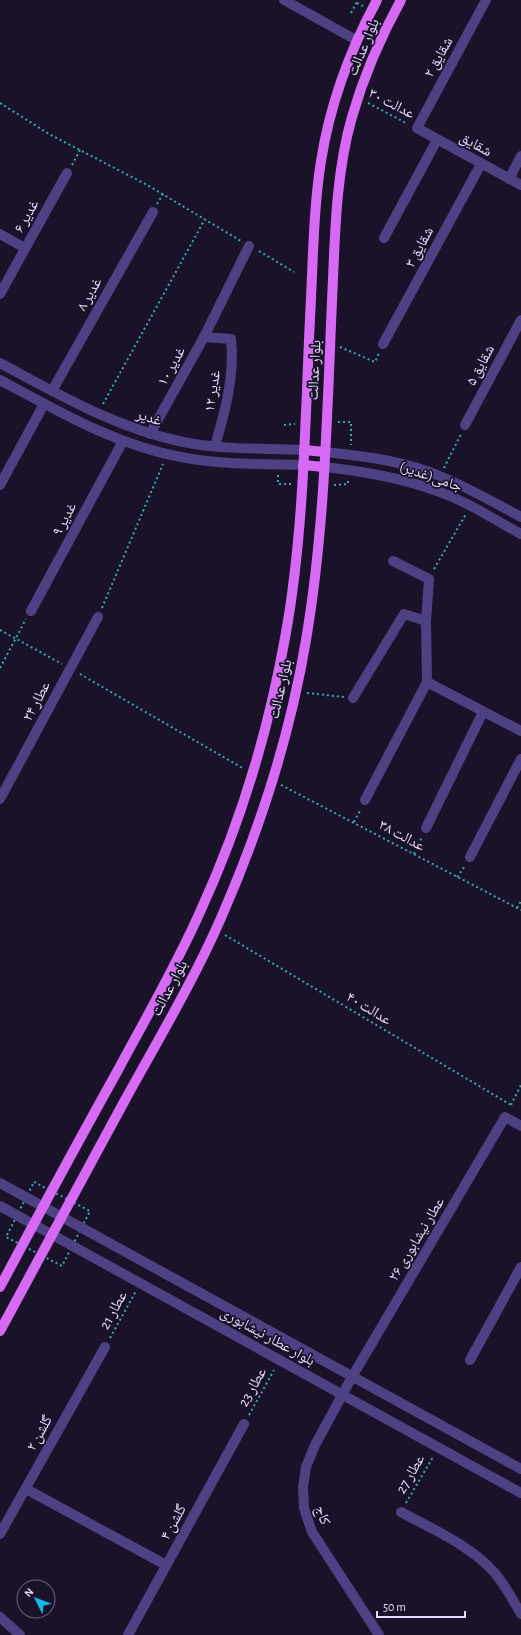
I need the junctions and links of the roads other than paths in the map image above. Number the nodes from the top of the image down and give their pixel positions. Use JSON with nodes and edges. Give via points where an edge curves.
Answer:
{"nodes":[{"id":1,"x":284,"y":0,"type":"edge"},
{"id":2,"x":377,"y":0,"type":"edge"},
{"id":3,"x":401,"y":0,"type":"edge"},
{"id":4,"x":486,"y":0,"type":"edge"},
{"id":5,"x":356,"y":40,"type":"junction"},
{"id":6,"x":416,"y":128,"type":"joint"},
{"id":7,"x":437,"y":140,"type":"junction"},
{"id":8,"x":521,"y":156,"type":"edge"},
{"id":9,"x":481,"y":164,"type":"junction"},
{"id":10,"x":67,"y":173,"type":"road end"},
{"id":11,"x":509,"y":178,"type":"junction"},
{"id":12,"x":521,"y":185,"type":"edge"},
{"id":13,"x":153,"y":212,"type":"dead end"},
{"id":14,"x":0,"y":234,"type":"edge"},
{"id":15,"x":384,"y":238,"type":"dead end"},
{"id":16,"x":249,"y":246,"type":"road end"},
{"id":17,"x":25,"y":248,"type":"junction"},
{"id":18,"x":0,"y":294,"type":"edge"},
{"id":19,"x":521,"y":320,"type":"edge"},
{"id":20,"x":518,"y":333,"type":"edge"},
{"id":21,"x":204,"y":337,"type":"junction"},
{"id":22,"x":231,"y":339,"type":"joint"},
{"id":23,"x":384,"y":344,"type":"road end"},
{"id":24,"x":0,"y":363,"type":"edge"},
{"id":25,"x":0,"y":380,"type":"edge"},
{"id":26,"x":52,"y":391,"type":"junction"},
{"id":27,"x":44,"y":404,"type":"junction"},
{"id":28,"x":465,"y":425,"type":"road end"},
{"id":29,"x":150,"y":434,"type":"junction"},
{"id":30,"x":123,"y":441,"type":"junction"},
{"id":31,"x":215,"y":446,"type":"junction"},
{"id":32,"x":304,"y":450,"type":"junction"},
{"id":33,"x":325,"y":452,"type":"junction"},
{"id":34,"x":303,"y":465,"type":"junction"},
{"id":35,"x":324,"y":467,"type":"junction"},
{"id":36,"x":0,"y":485,"type":"edge"},
{"id":37,"x":521,"y":517,"type":"edge"},
{"id":38,"x":521,"y":534,"type":"edge"},
{"id":39,"x":393,"y":561,"type":"dead end"},
{"id":40,"x":31,"y":611,"type":"road end"},
{"id":41,"x":98,"y":617,"type":"road end"},
{"id":42,"x":426,"y":621,"type":"junction"},
{"id":43,"x":427,"y":682,"type":"junction"},
{"id":44,"x":353,"y":698,"type":"road end"},
{"id":45,"x":483,"y":712,"type":"junction"},
{"id":46,"x":521,"y":731,"type":"edge"},
{"id":47,"x":521,"y":759,"type":"edge"},
{"id":48,"x":0,"y":799,"type":"edge"},
{"id":49,"x":365,"y":800,"type":"road end"},
{"id":50,"x":426,"y":828,"type":"road end"},
{"id":51,"x":470,"y":857,"type":"dead end"},
{"id":52,"x":521,"y":1126,"type":"edge"},
{"id":53,"x":0,"y":1183,"type":"edge"},
{"id":54,"x":0,"y":1206,"type":"edge"},
{"id":55,"x":43,"y":1207,"type":"junction"},
{"id":56,"x":62,"y":1217,"type":"junction"},
{"id":57,"x":34,"y":1225,"type":"junction"},
{"id":58,"x":52,"y":1235,"type":"junction"},
{"id":59,"x":521,"y":1267,"type":"edge"},
{"id":60,"x":0,"y":1287,"type":"edge"},
{"id":61,"x":0,"y":1331,"type":"edge"},
{"id":62,"x":105,"y":1347,"type":"road end"},
{"id":63,"x":470,"y":1360,"type":"dead end"},
{"id":64,"x":352,"y":1377,"type":"junction"},
{"id":65,"x":342,"y":1394,"type":"junction"},
{"id":66,"x":244,"y":1424,"type":"road end"},
{"id":67,"x":521,"y":1470,"type":"edge"},
{"id":68,"x":26,"y":1489,"type":"junction"},
{"id":69,"x":521,"y":1493,"type":"edge"},
{"id":70,"x":401,"y":1512,"type":"road end"},
{"id":71,"x":0,"y":1534,"type":"edge"},
{"id":72,"x":166,"y":1565,"type":"junction"},
{"id":73,"x":521,"y":1614,"type":"edge"},
{"id":74,"x":0,"y":1617,"type":"edge"},
{"id":75,"x":20,"y":1635,"type":"edge"},
{"id":76,"x":128,"y":1635,"type":"edge"},
{"id":77,"x":379,"y":1635,"type":"edge"}],
"edges":[{"from":1,"to":5,"type":"street"},
{"from":2,"to":5,"type":"main road","name":"بلوار عدالت"},
{"from":3,"to":33,"type":"main road","name":"بلوار عدالت","via":[[376,48],[358,98],[342,164],[337,211]]},
{"from":4,"to":6,"type":"street","name":"شقایق ۲"},
{"from":5,"to":32,"type":"main road","name":"بلوار عدالت","via":[[331,114],[321,161],[316,210]]},
{"from":6,"to":7,"type":"street","name":"شقایق"},
{"from":7,"to":9,"type":"street","name":"شقایق"},
{"from":7,"to":15,"type":"street"},
{"from":8,"to":11,"type":"street"},
{"from":9,"to":11,"type":"street","name":"شقایق"},
{"from":9,"to":23,"type":"street","name":"شقایق ۳"},
{"from":10,"to":17,"type":"street","name":"غدیر ۶"},
{"from":11,"to":12,"type":"street","name":"شقایق"},
{"from":13,"to":26,"type":"street","name":"غدیر ۸"},
{"from":14,"to":17,"type":"street"},
{"from":16,"to":21,"type":"street"},
{"from":17,"to":18,"type":"street","name":"غدیر ۶"},
{"from":19,"to":20,"type":"street","name":"شقایق ۵"},
{"from":20,"to":28,"type":"street","name":"شقایق ۵"},
{"from":21,"to":22,"type":"street","name":"غدیر ۱۰"},
{"from":21,"to":29,"type":"street","name":"غدیر ۱۰"},
{"from":22,"to":31,"type":"street","name":"غدیر ۱۲","via":[[233,351],[227,407]]},
{"from":24,"to":26,"type":"street","name":"غدیر"},
{"from":25,"to":27,"type":"street","name":"غدیر"},
{"from":26,"to":29,"type":"street","name":"غدیر","via":[[98,414]]},
{"from":27,"to":30,"type":"street","name":"غدیر"},
{"from":27,"to":36,"type":"street"},
{"from":29,"to":31,"type":"street","name":"غدیر"},
{"from":30,"to":34,"type":"street","name":"غدیر","via":[[167,454],[219,462]]},
{"from":30,"to":40,"type":"street","name":"غدیر ۹"},
{"from":31,"to":32,"type":"street","name":"غدیر"},
{"from":32,"to":33,"type":"main road"},
{"from":32,"to":34,"type":"main road","name":"بلوار عدالت"},
{"from":33,"to":35,"type":"main road","name":"بلوار عدالت"},
{"from":33,"to":37,"type":"street","name":"جامی(غدیر)","via":[[364,456],[440,476]]},
{"from":34,"to":35,"type":"main road"},
{"from":34,"to":55,"type":"main road","name":"بلوار عدالت","via":[[295,567],[286,637],[253,774],[230,840],[201,912],[166,981]]},
{"from":35,"to":38,"type":"street","name":"جامی(غدیر)","via":[[362,471],[435,490]]},
{"from":35,"to":56,"type":"main road","name":"بلوار عدالت","via":[[316,569],[306,641],[273,780],[250,847],[185,991]]},
{"from":39,"to":42,"type":"street","via":[[429,579]]},
{"from":41,"to":48,"type":"street","name":"عطار ۲۴"},
{"from":42,"to":43,"type":"street"},
{"from":42,"to":44,"type":"street","via":[[404,614]]},
{"from":43,"to":45,"type":"street"},
{"from":43,"to":49,"type":"street"},
{"from":45,"to":46,"type":"street"},
{"from":45,"to":50,"type":"street"},
{"from":47,"to":51,"type":"street"},
{"from":52,"to":64,"type":"street","name":"عطار نیشابوری ۲۶","via":[[505,1117]]},
{"from":53,"to":55,"type":"street","name":"بلوار عطار نیشابوری"},
{"from":54,"to":57,"type":"street","name":"بلوار عطار نیشابوری"},
{"from":55,"to":56,"type":"street","name":"بلوار عطار نیشابوری"},
{"from":55,"to":57,"type":"main road","name":"بلوار عدالت"},
{"from":56,"to":58,"type":"main road","name":"بلوار عدالت"},
{"from":56,"to":64,"type":"street","name":"بلوار عطار نیشابوری"},
{"from":57,"to":58,"type":"street","name":"بلوار عطار نیشابوری"},
{"from":57,"to":60,"type":"main road","name":"بلوار عدالت"},
{"from":58,"to":61,"type":"main road","name":"بلوار عدالت"},
{"from":58,"to":65,"type":"street","name":"بلوار عطار نیشابوری"},
{"from":59,"to":63,"type":"street"},
{"from":62,"to":68,"type":"street","name":"گلشن ۲"},
{"from":64,"to":65,"type":"street","name":"عطار نیشابوری ۲۶"},
{"from":64,"to":67,"type":"street","name":"بلوار عطار نیشابوری"},
{"from":65,"to":69,"type":"street","name":"بلوار عطار نیشابوری"},
{"from":65,"to":77,"type":"street","name":"کاج","via":[[306,1467],[303,1487],[304,1508],[312,1532]]},
{"from":66,"to":72,"type":"street","name":"گلشن ۴"},
{"from":68,"to":71,"type":"street","name":"گلشن ۲"},
{"from":68,"to":72,"type":"street"},
{"from":70,"to":73,"type":"street","via":[[480,1558],[499,1578]]},
{"from":72,"to":76,"type":"street","name":"گلشن ۴"},
{"from":74,"to":75,"type":"street"}]}
